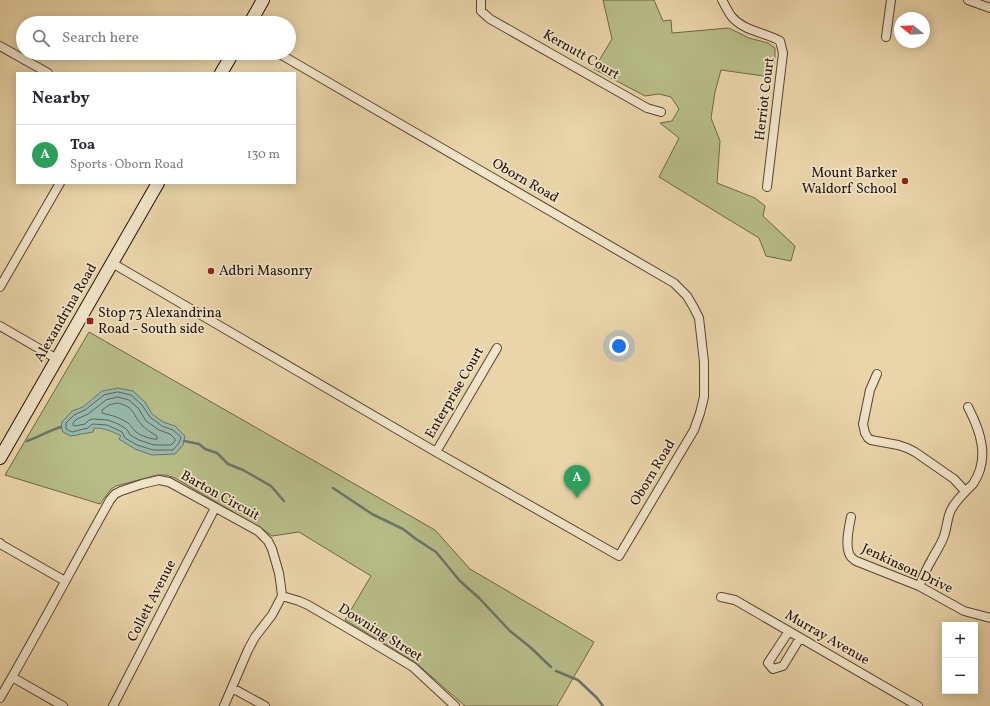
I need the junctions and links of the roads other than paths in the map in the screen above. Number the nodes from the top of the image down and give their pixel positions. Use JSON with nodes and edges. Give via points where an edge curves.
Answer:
{"nodes":[{"id":1,"x":263,"y":0,"type":"edge"},
{"id":2,"x":481,"y":0,"type":"edge"},
{"id":3,"x":722,"y":0,"type":"edge"},
{"id":4,"x":891,"y":0,"type":"edge"},
{"id":5,"x":968,"y":0,"type":"edge"},
{"id":6,"x":990,"y":8,"type":"edge"},
{"id":7,"x":254,"y":16,"type":"edge"},
{"id":8,"x":886,"y":37,"type":"dead end"},
{"id":9,"x":0,"y":46,"type":"edge"},
{"id":10,"x":16,"y":55,"type":"edge"},
{"id":11,"x":25,"y":60,"type":"edge"},
{"id":12,"x":228,"y":60,"type":"edge"},
{"id":13,"x":290,"y":60,"type":"edge"},
{"id":14,"x":46,"y":72,"type":"edge"},
{"id":15,"x":222,"y":72,"type":"edge"},
{"id":16,"x":661,"y":112,"type":"dead end"},
{"id":17,"x":59,"y":184,"type":"edge"},
{"id":18,"x":157,"y":184,"type":"edge"},
{"id":19,"x":767,"y":187,"type":"dead end"},
{"id":20,"x":112,"y":263,"type":"junction"},
{"id":21,"x":0,"y":286,"type":"edge"},
{"id":22,"x":0,"y":326,"type":"edge"},
{"id":23,"x":497,"y":348,"type":"dead end"},
{"id":24,"x":57,"y":359,"type":"junction"},
{"id":25,"x":878,"y":374,"type":"dead end"},
{"id":26,"x":968,"y":407,"type":"dead end"},
{"id":27,"x":436,"y":452,"type":"junction"},
{"id":28,"x":0,"y":458,"type":"edge"},
{"id":29,"x":965,"y":491,"type":"junction"},
{"id":30,"x":215,"y":508,"type":"junction"},
{"id":31,"x":851,"y":517,"type":"dead end"},
{"id":32,"x":1,"y":544,"type":"edge"},
{"id":33,"x":65,"y":581,"type":"junction"},
{"id":34,"x":919,"y":586,"type":"junction"},
{"id":35,"x":282,"y":596,"type":"junction"},
{"id":36,"x":720,"y":597,"type":"dead end"},
{"id":37,"x":990,"y":618,"type":"edge"},
{"id":38,"x":789,"y":631,"type":"junction"},
{"id":39,"x":800,"y":638,"type":"junction"},
{"id":40,"x":12,"y":677,"type":"junction"},
{"id":41,"x":232,"y":688,"type":"junction"},
{"id":42,"x":0,"y":698,"type":"edge"},
{"id":43,"x":916,"y":705,"type":"edge"},
{"id":44,"x":63,"y":706,"type":"edge"},
{"id":45,"x":113,"y":706,"type":"edge"},
{"id":46,"x":224,"y":706,"type":"edge"},
{"id":47,"x":265,"y":706,"type":"edge"},
{"id":48,"x":455,"y":706,"type":"edge"}],
"edges":[{"from":1,"to":7,"type":"main road"},
{"from":2,"to":16,"type":"street","name":"Kernutt Court","via":[[481,10],[490,19],[647,108]]},
{"from":3,"to":19,"type":"street","name":"Herriot Court","via":[[732,16],[746,28],[780,40],[783,53]]},
{"from":4,"to":8,"type":"street"},
{"from":5,"to":6,"type":"street"},
{"from":9,"to":10,"type":"street"},
{"from":11,"to":14,"type":"street"},
{"from":12,"to":15,"type":"main road"},
{"from":13,"to":27,"type":"street","name":"Oborn Road","via":[[674,283],[687,296],[699,318],[704,362],[704,397],[700,413],[694,430],[619,556]]},
{"from":17,"to":21,"type":"street"},
{"from":18,"to":20,"type":"main road","name":"Alexandrina Road"},
{"from":20,"to":24,"type":"main road","name":"Alexandrina Road"},
{"from":20,"to":27,"type":"street","name":"Oborn Road"},
{"from":22,"to":24,"type":"street"},
{"from":23,"to":27,"type":"street","name":"Enterprise Court"},
{"from":24,"to":28,"type":"main road","name":"Alexandrina Road"},
{"from":25,"to":29,"type":"street","via":[[870,390],[863,424],[868,438],[915,452],[954,479]]},
{"from":26,"to":29,"type":"street","via":[[978,426],[985,455],[981,473]]},
{"from":29,"to":34,"type":"street","via":[[950,510],[944,538]]},
{"from":30,"to":33,"type":"street","name":"Barton Circuit","via":[[168,482],[159,480],[121,491],[110,500]]},
{"from":30,"to":35,"type":"street","name":"Barton Circuit","via":[[258,531],[268,541],[279,573]]},
{"from":30,"to":45,"type":"street","name":"Collett Avenue"},
{"from":31,"to":34,"type":"street","name":"Jenkinson Drive","via":[[848,550],[851,556],[856,561]]},
{"from":32,"to":33,"type":"street"},
{"from":33,"to":40,"type":"street","name":"Barton Circuit"},
{"from":34,"to":37,"type":"street","name":"Jenkinson Drive","via":[[964,611]]},
{"from":35,"to":41,"type":"street","via":[[272,615],[255,637]]},
{"from":35,"to":48,"type":"street","name":"Downing Street","via":[[308,605],[413,667]]},
{"from":36,"to":38,"type":"street","name":"Murray Avenue","via":[[735,600]]},
{"from":38,"to":39,"type":"street","name":"Murray Avenue"},
{"from":38,"to":39,"type":"street","via":[[768,663],[773,669],[783,666]]},
{"from":39,"to":43,"type":"street","name":"Murray Avenue"},
{"from":40,"to":42,"type":"street","name":"Barton Circuit"},
{"from":40,"to":44,"type":"street"},
{"from":41,"to":46,"type":"street"},
{"from":41,"to":47,"type":"street"}]}
